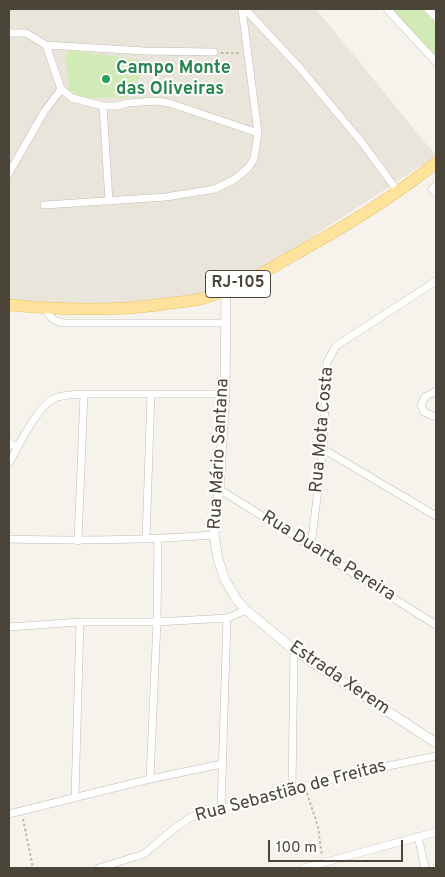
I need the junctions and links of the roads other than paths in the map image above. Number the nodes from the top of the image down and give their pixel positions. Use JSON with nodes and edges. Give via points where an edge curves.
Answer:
{"nodes":[{"id":1,"x":244,"y":9,"type":"edge"},
{"id":2,"x":387,"y":9,"type":"edge"},
{"id":3,"x":428,"y":9,"type":"edge"},
{"id":4,"x":436,"y":17,"type":"edge"},
{"id":5,"x":9,"y":33,"type":"edge"},
{"id":6,"x":46,"y":44,"type":"junction"},
{"id":7,"x":214,"y":52,"type":"road end"},
{"id":8,"x":436,"y":62,"type":"edge"},
{"id":9,"x":61,"y":89,"type":"junction"},
{"id":10,"x":103,"y":106,"type":"junction"},
{"id":11,"x":258,"y":133,"type":"junction"},
{"id":12,"x":434,"y":169,"type":"edge"},
{"id":13,"x":9,"y":173,"type":"edge"},
{"id":14,"x":399,"y":193,"type":"junction"},
{"id":15,"x":109,"y":201,"type":"junction"},
{"id":16,"x":44,"y":205,"type":"dead end"},
{"id":17,"x":436,"y":281,"type":"edge"},
{"id":18,"x":226,"y":290,"type":"junction"},
{"id":19,"x":9,"y":305,"type":"edge"},
{"id":20,"x":46,"y":308,"type":"junction"},
{"id":21,"x":226,"y":323,"type":"junction"},
{"id":22,"x":436,"y":391,"type":"edge"},
{"id":23,"x":84,"y":394,"type":"junction"},
{"id":24,"x":151,"y":394,"type":"junction"},
{"id":25,"x":225,"y":394,"type":"junction"},
{"id":26,"x":436,"y":417,"type":"edge"},
{"id":27,"x":9,"y":443,"type":"edge"},
{"id":28,"x":17,"y":447,"type":"junction"},
{"id":29,"x":323,"y":449,"type":"junction"},
{"id":30,"x":9,"y":463,"type":"edge"},
{"id":31,"x":219,"y":488,"type":"junction"},
{"id":32,"x":436,"y":516,"type":"edge"},
{"id":33,"x":214,"y":535,"type":"junction"},
{"id":34,"x":9,"y":539,"type":"edge"},
{"id":35,"x":146,"y":539,"type":"junction"},
{"id":36,"x":158,"y":539,"type":"junction"},
{"id":37,"x":78,"y":541,"type":"junction"},
{"id":38,"x":311,"y":546,"type":"junction"},
{"id":39,"x":246,"y":610,"type":"junction"},
{"id":40,"x":227,"y":618,"type":"junction"},
{"id":41,"x":80,"y":622,"type":"junction"},
{"id":42,"x":157,"y":622,"type":"junction"},
{"id":43,"x":436,"y":625,"type":"edge"},
{"id":44,"x":9,"y":627,"type":"edge"},
{"id":45,"x":294,"y":650,"type":"junction"},
{"id":46,"x":436,"y":743,"type":"edge"},
{"id":47,"x":436,"y":756,"type":"edge"},
{"id":48,"x":222,"y":764,"type":"junction"},
{"id":49,"x":150,"y":779,"type":"junction"},
{"id":50,"x":292,"y":789,"type":"junction"},
{"id":51,"x":75,"y":797,"type":"junction"},
{"id":52,"x":221,"y":809,"type":"junction"},
{"id":53,"x":9,"y":814,"type":"edge"},
{"id":54,"x":436,"y":832,"type":"edge"},
{"id":55,"x":418,"y":836,"type":"junction"},
{"id":56,"x":324,"y":866,"type":"edge"},
{"id":57,"x":98,"y":868,"type":"edge"},
{"id":58,"x":304,"y":868,"type":"edge"},
{"id":59,"x":425,"y":868,"type":"edge"}],
"edges":[{"from":1,"to":11,"type":"street"},
{"from":1,"to":14,"type":"street","via":[[300,68]]},
{"from":2,"to":8,"type":"street"},
{"from":3,"to":4,"type":"street"},
{"from":5,"to":6,"type":"street","via":[[26,34]]},
{"from":6,"to":7,"type":"street"},
{"from":6,"to":9,"type":"street"},
{"from":9,"to":10,"type":"street","via":[[72,98]]},
{"from":9,"to":13,"type":"street"},
{"from":10,"to":11,"type":"street","via":[[156,101],[170,103]]},
{"from":10,"to":15,"type":"street"},
{"from":11,"to":15,"type":"street","via":[[254,159],[248,168],[215,189]]},
{"from":12,"to":14,"type":"main road","number":"RJ-105"},
{"from":14,"to":18,"type":"main road","number":"RJ-105","via":[[272,268]]},
{"from":15,"to":16,"type":"street"},
{"from":17,"to":29,"type":"street","name":"Rua Mota Costa","via":[[336,346],[331,353]]},
{"from":18,"to":20,"type":"main road","number":"RJ-105","via":[[199,299],[149,307]]},
{"from":18,"to":21,"type":"street","name":"Rua Mário Santana"},
{"from":19,"to":20,"type":"main road","number":"RJ-105"},
{"from":20,"to":21,"type":"street","via":[[54,321],[64,323]]},
{"from":21,"to":25,"type":"street","name":"Rua Mário Santana"},
{"from":22,"to":26,"type":"street","via":[[425,397],[421,404],[424,412]]},
{"from":23,"to":24,"type":"street"},
{"from":23,"to":28,"type":"street","via":[[48,401]]},
{"from":23,"to":37,"type":"street"},
{"from":24,"to":25,"type":"street"},
{"from":24,"to":35,"type":"street"},
{"from":25,"to":31,"type":"street","name":"Rua Mário Santana"},
{"from":27,"to":28,"type":"street"},
{"from":28,"to":30,"type":"street"},
{"from":29,"to":32,"type":"street"},
{"from":29,"to":38,"type":"street","name":"Rua Mota Costa"},
{"from":31,"to":33,"type":"street","name":"Rua Mário Santana"},
{"from":31,"to":38,"type":"street","name":"Rua Duarte Pereira"},
{"from":33,"to":36,"type":"street"},
{"from":33,"to":39,"type":"street","name":"Rua Mário Santana","via":[[225,580]]},
{"from":34,"to":37,"type":"street"},
{"from":35,"to":36,"type":"street"},
{"from":35,"to":37,"type":"street"},
{"from":36,"to":42,"type":"street"},
{"from":38,"to":43,"type":"street","name":"Rua Duarte Pereira"},
{"from":39,"to":40,"type":"street"},
{"from":39,"to":45,"type":"street","name":"Estrada Xerem"},
{"from":40,"to":42,"type":"street"},
{"from":40,"to":48,"type":"street"},
{"from":41,"to":42,"type":"street"},
{"from":41,"to":44,"type":"street"},
{"from":41,"to":51,"type":"street"},
{"from":42,"to":49,"type":"street"},
{"from":45,"to":46,"type":"street","name":"Estrada Xerem"},
{"from":45,"to":50,"type":"street"},
{"from":47,"to":50,"type":"street","name":"Rua Sebastião de Freitas"},
{"from":48,"to":49,"type":"street"},
{"from":48,"to":52,"type":"street"},
{"from":49,"to":51,"type":"street"},
{"from":50,"to":52,"type":"street","name":"Rua Sebastião de Freitas"},
{"from":51,"to":53,"type":"street"},
{"from":52,"to":57,"type":"street","name":"Rua Sebastião de Freitas","via":[[191,818],[144,854]]},
{"from":54,"to":55,"type":"street"},
{"from":55,"to":56,"type":"street"},
{"from":55,"to":59,"type":"street"},
{"from":56,"to":58,"type":"street"}]}
